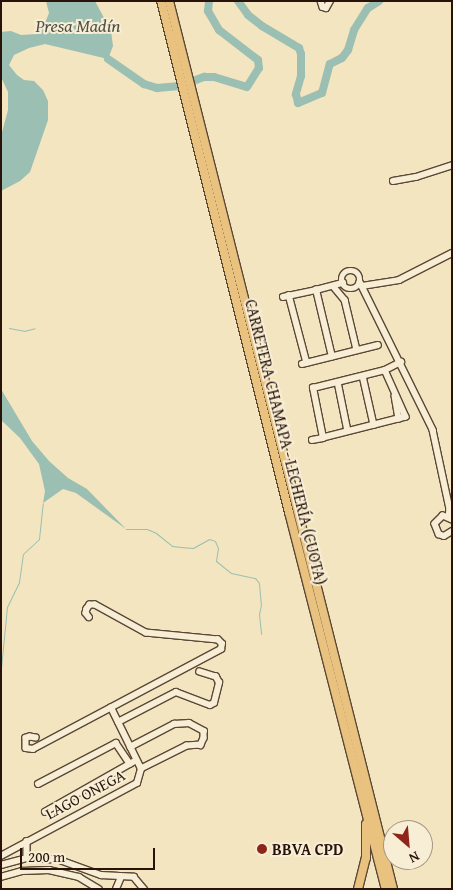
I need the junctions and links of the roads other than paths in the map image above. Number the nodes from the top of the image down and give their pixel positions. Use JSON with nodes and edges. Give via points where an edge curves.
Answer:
{"nodes":[{"id":1,"x":320,"y":1,"type":"edge"},
{"id":2,"x":330,"y":1,"type":"edge"},
{"id":3,"x":165,"y":2,"type":"edge"},
{"id":4,"x":206,"y":161,"type":"junction"},
{"id":5,"x":452,"y":165,"type":"edge"},
{"id":6,"x":393,"y":181,"type":"dead end"},
{"id":7,"x":452,"y":253,"type":"edge"},
{"id":8,"x":361,"y":284,"type":"junction"},
{"id":9,"x":344,"y":285,"type":"junction"},
{"id":10,"x":334,"y":287,"type":"junction"},
{"id":11,"x":316,"y":290,"type":"junction"},
{"id":12,"x":340,"y":293,"type":"junction"},
{"id":13,"x":289,"y":295,"type":"junction"},
{"id":14,"x":283,"y":297,"type":"dead end"},
{"id":15,"x":378,"y":345,"type":"dead end"},
{"id":16,"x":357,"y":350,"type":"junction"},
{"id":17,"x":332,"y":357,"type":"junction"},
{"id":18,"x":401,"y":362,"type":"junction"},
{"id":19,"x":385,"y":370,"type":"junction"},
{"id":20,"x":363,"y":376,"type":"junction"},
{"id":21,"x":338,"y":382,"type":"junction"},
{"id":22,"x":392,"y":387,"type":"junction"},
{"id":23,"x":400,"y":419,"type":"junction"},
{"id":24,"x":374,"y":425,"type":"junction"},
{"id":25,"x":348,"y":431,"type":"junction"},
{"id":26,"x":323,"y":438,"type":"junction"},
{"id":27,"x":312,"y":440,"type":"dead end"},
{"id":28,"x":450,"y":519,"type":"edge"},
{"id":29,"x":452,"y":532,"type":"edge"},
{"id":30,"x":89,"y":617,"type":"dead end"},
{"id":31,"x":200,"y":672,"type":"dead end"},
{"id":32,"x":111,"y":708,"type":"junction"},
{"id":33,"x":118,"y":722,"type":"junction"},
{"id":34,"x":36,"y":738,"type":"dead end"},
{"id":35,"x":130,"y":747,"type":"junction"},
{"id":36,"x":137,"y":760,"type":"junction"},
{"id":37,"x":130,"y":764,"type":"junction"},
{"id":38,"x":141,"y":769,"type":"junction"},
{"id":39,"x":38,"y":784,"type":"dead end"},
{"id":40,"x":361,"y":792,"type":"junction"},
{"id":41,"x":44,"y":812,"type":"dead end"},
{"id":42,"x":27,"y":841,"type":"junction"},
{"id":43,"x":1,"y":856,"type":"edge"},
{"id":44,"x":28,"y":858,"type":"junction"},
{"id":45,"x":1,"y":865,"type":"edge"},
{"id":46,"x":389,"y":874,"type":"junction"},
{"id":47,"x":1,"y":876,"type":"edge"},
{"id":48,"x":122,"y":877,"type":"junction"},
{"id":49,"x":138,"y":881,"type":"junction"},
{"id":50,"x":99,"y":889,"type":"edge"},
{"id":51,"x":116,"y":889,"type":"edge"},
{"id":52,"x":140,"y":889,"type":"edge"},
{"id":53,"x":144,"y":889,"type":"edge"},
{"id":54,"x":358,"y":889,"type":"edge"},
{"id":55,"x":386,"y":889,"type":"edge"},
{"id":56,"x":393,"y":889,"type":"edge"},
{"id":57,"x":398,"y":889,"type":"edge"}],
"edges":[{"from":1,"to":2,"type":"street","via":[[326,8]]},
{"from":3,"to":4,"type":"highway","name":"CARRETERA CHAMAPA - LECHERÍA (CUOTA)"},
{"from":4,"to":40,"type":"highway","name":"CARRETERA CHAMAPA - LECHERÍA (CUOTA)","via":[[289,512]]},
{"from":4,"to":46,"type":"highway","name":"CARRETERA CHAMAPA - LECHERÍA (CUOTA)"},
{"from":5,"to":6,"type":"street"},
{"from":7,"to":8,"type":"street","via":[[399,280]]},
{"from":8,"to":9,"type":"street","via":[[354,288]]},
{"from":8,"to":9,"type":"street","via":[[358,275],[350,271],[343,276]]},
{"from":8,"to":18,"type":"street"},
{"from":9,"to":10,"type":"street"},
{"from":9,"to":12,"type":"street"},
{"from":10,"to":11,"type":"street"},
{"from":10,"to":12,"type":"street"},
{"from":11,"to":13,"type":"street"},
{"from":11,"to":17,"type":"street"},
{"from":12,"to":16,"type":"street","via":[[345,300]]},
{"from":13,"to":14,"type":"street"},
{"from":13,"to":17,"type":"street","via":[[304,364]]},
{"from":15,"to":16,"type":"street"},
{"from":16,"to":17,"type":"street"},
{"from":18,"to":19,"type":"street"},
{"from":18,"to":28,"type":"street","via":[[433,430]]},
{"from":19,"to":20,"type":"street"},
{"from":19,"to":22,"type":"street"},
{"from":20,"to":21,"type":"street"},
{"from":20,"to":24,"type":"street"},
{"from":21,"to":25,"type":"street"},
{"from":21,"to":26,"type":"street","via":[[310,388]]},
{"from":22,"to":23,"type":"street"},
{"from":22,"to":23,"type":"street","via":[[409,417]]},
{"from":23,"to":24,"type":"street"},
{"from":24,"to":25,"type":"street"},
{"from":25,"to":26,"type":"street"},
{"from":26,"to":27,"type":"street"},
{"from":28,"to":29,"type":"street","via":[[443,516],[438,519],[435,530],[444,536]]},
{"from":30,"to":32,"type":"street","via":[[87,609],[95,605],[146,633],[212,639],[222,644],[222,649],[217,652]]},
{"from":31,"to":33,"type":"street","via":[[216,677],[219,683],[214,703],[210,705],[176,692]]},
{"from":32,"to":33,"type":"street","name":"LAGO ONEGA"},
{"from":32,"to":34,"type":"street","via":[[33,749],[26,748],[26,738]]},
{"from":33,"to":35,"type":"street","name":"LAGO ONEGA"},
{"from":35,"to":36,"type":"street","name":"LAGO ONEGA"},
{"from":35,"to":38,"type":"street","via":[[174,724],[189,723],[204,731],[201,744],[187,746]]},
{"from":36,"to":37,"type":"street"},
{"from":36,"to":38,"type":"street","name":"LAGO ONEGA"},
{"from":37,"to":39,"type":"street","via":[[116,743]]},
{"from":37,"to":41,"type":"street"},
{"from":38,"to":42,"type":"street","name":"LAGO ONEGA","via":[[137,782]]},
{"from":40,"to":54,"type":"highway","via":[[367,829],[366,858]]},
{"from":40,"to":55,"type":"highway","name":"CARRETERA CHAMAPA - LECHERÍA (CUOTA)"},
{"from":42,"to":43,"type":"street","name":"LAGO ONEGA"},
{"from":42,"to":44,"type":"street"},
{"from":44,"to":45,"type":"street"},
{"from":44,"to":48,"type":"street","via":[[60,860],[101,875]]},
{"from":46,"to":56,"type":"highway","name":"CARRETERA CHAMAPA - LECHERÍA (CUOTA)"},
{"from":46,"to":57,"type":"highway"},
{"from":47,"to":50,"type":"street","via":[[49,870],[79,877]]},
{"from":48,"to":49,"type":"street","via":[[130,876]]},
{"from":48,"to":51,"type":"street"},
{"from":49,"to":52,"type":"street"},
{"from":49,"to":53,"type":"street"}]}
